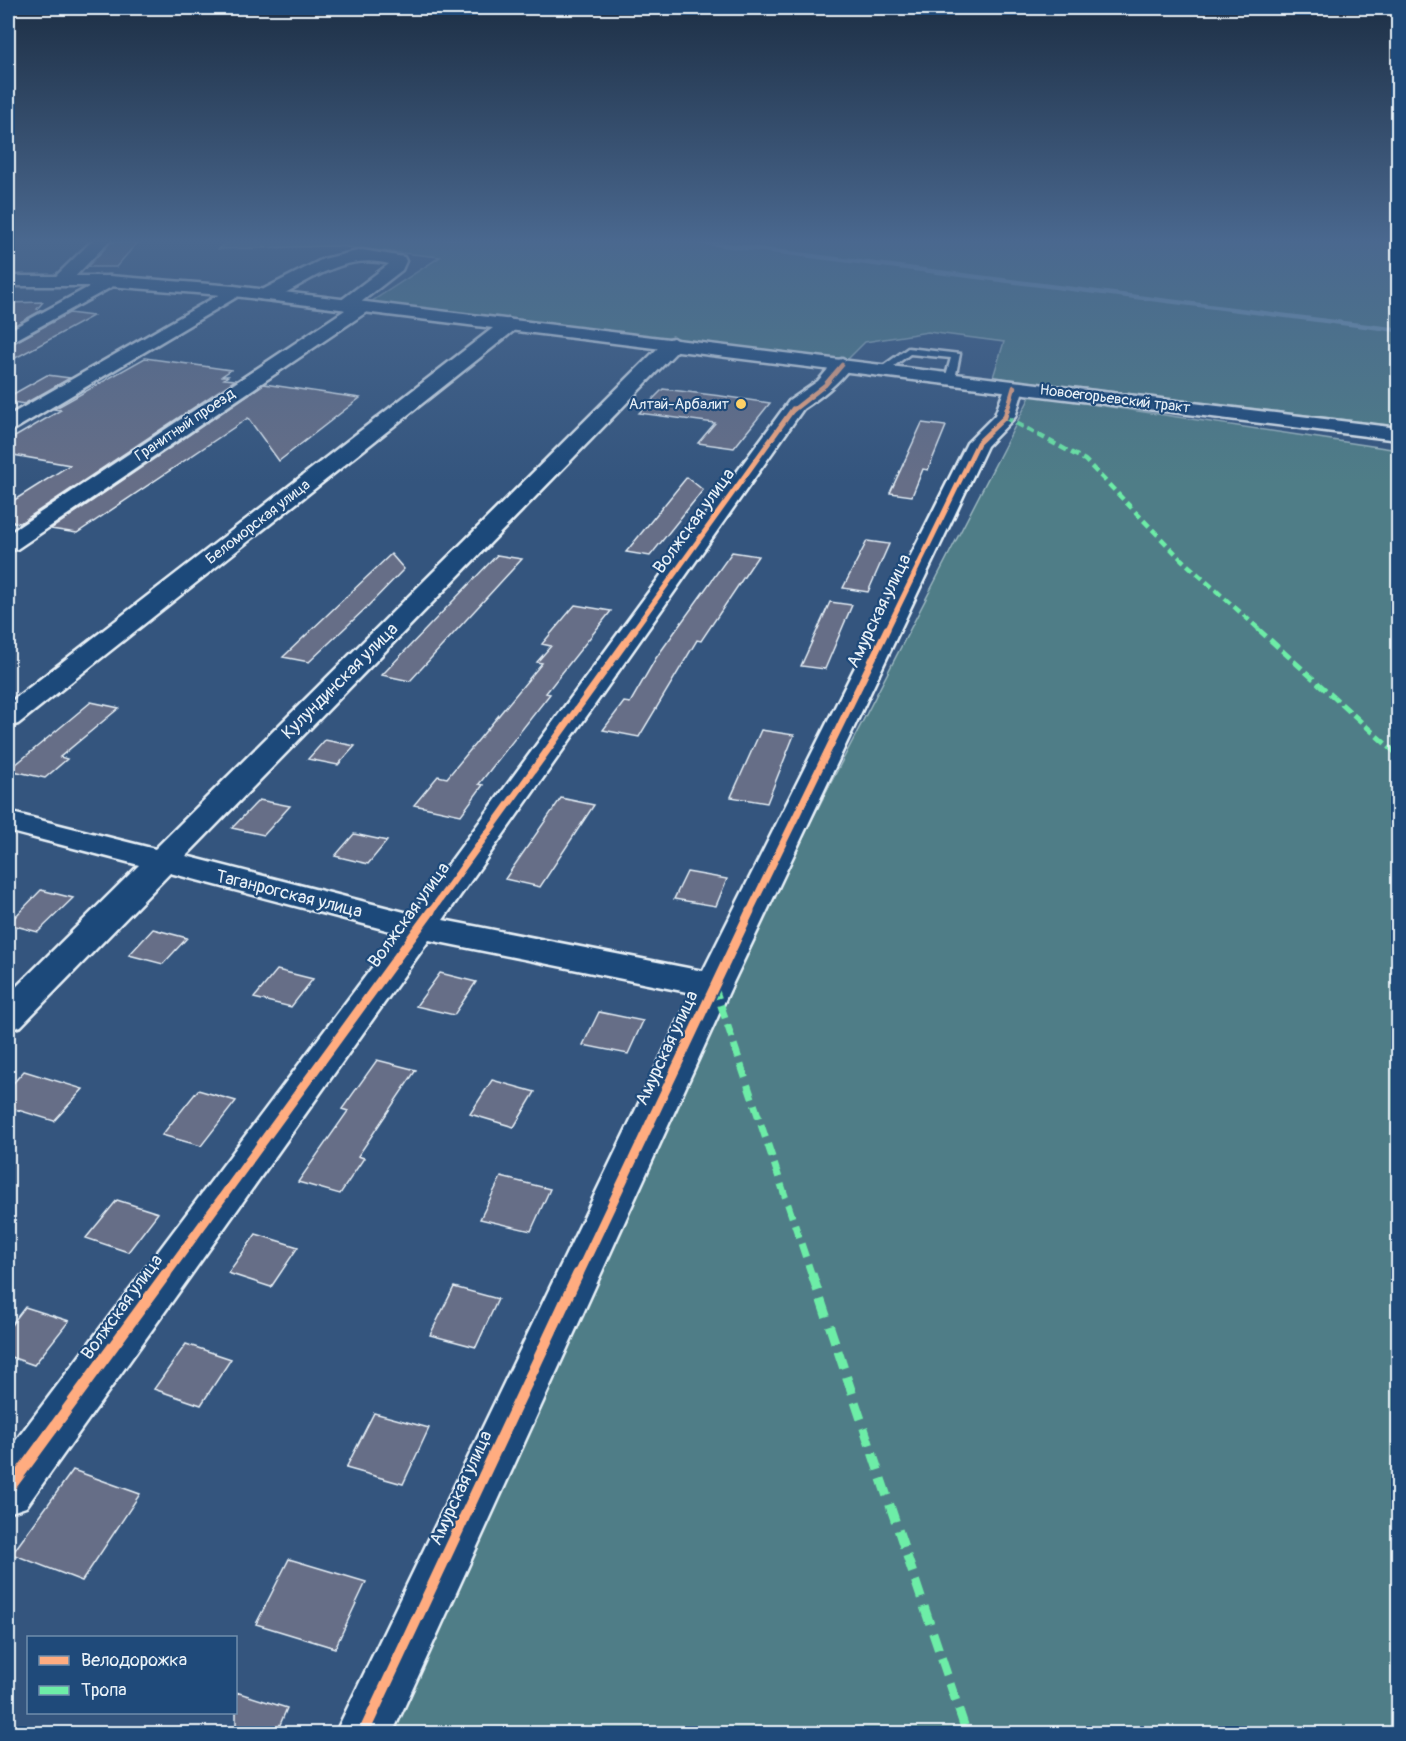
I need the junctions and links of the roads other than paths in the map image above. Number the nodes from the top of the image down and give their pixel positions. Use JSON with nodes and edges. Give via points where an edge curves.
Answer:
{"nodes":[{"id":1,"x":39,"y":320,"type":"edge"},
{"id":2,"x":185,"y":320,"type":"edge"},
{"id":3,"x":333,"y":320,"type":"edge"},
{"id":4,"x":470,"y":320,"type":"edge"},
{"id":5,"x":509,"y":325,"type":"junction"},
{"id":6,"x":8,"y":338,"type":"edge"},
{"id":7,"x":672,"y":344,"type":"junction"},
{"id":8,"x":842,"y":365,"type":"junction"},
{"id":9,"x":954,"y":366,"type":"junction"},
{"id":10,"x":883,"y":370,"type":"junction"},
{"id":11,"x":1014,"y":387,"type":"junction"},
{"id":12,"x":8,"y":425,"type":"edge"},
{"id":13,"x":1398,"y":434,"type":"edge"},
{"id":14,"x":8,"y":544,"type":"edge"},
{"id":15,"x":8,"y":718,"type":"edge"},
{"id":16,"x":8,"y":821,"type":"edge"},
{"id":17,"x":161,"y":862,"type":"junction"},
{"id":18,"x":420,"y":927,"type":"junction"},
{"id":19,"x":714,"y":985,"type":"junction"},
{"id":20,"x":8,"y":1017,"type":"edge"},
{"id":21,"x":8,"y":1490,"type":"edge"},
{"id":22,"x":363,"y":1734,"type":"edge"}],
"edges":[{"from":1,"to":6,"type":"street"},
{"from":2,"to":12,"type":"street"},
{"from":3,"to":14,"type":"street","name":"Гранитный проезд"},
{"from":4,"to":5,"type":"street","name":"Новоегорьевский тракт"},
{"from":5,"to":7,"type":"street","name":"Новоегорьевский тракт"},
{"from":5,"to":15,"type":"street","name":"Беломорская улица"},
{"from":7,"to":8,"type":"street","name":"Новоегорьевский тракт"},
{"from":7,"to":17,"type":"street","name":"Кулундинская улица"},
{"from":8,"to":10,"type":"street","name":"Новоегорьевский тракт"},
{"from":8,"to":18,"type":"street","name":"Волжская улица","via":[[825,385],[796,405]]},
{"from":9,"to":10,"type":"street","name":"Новоегорьевский тракт"},
{"from":9,"to":10,"type":"lane","via":[[904,354]]},
{"from":9,"to":11,"type":"street","name":"Новоегорьевский тракт"},
{"from":11,"to":13,"type":"street","name":"Новоегорьевский тракт"},
{"from":11,"to":19,"type":"street","name":"Амурская улица","via":[[1005,417],[978,443]]},
{"from":16,"to":17,"type":"street","name":"Таганрогская улица"},
{"from":17,"to":18,"type":"street","name":"Таганрогская улица"},
{"from":17,"to":20,"type":"street","name":"Кулундинская улица"},
{"from":18,"to":19,"type":"street","name":"Таганрогская улица"},
{"from":18,"to":21,"type":"street","name":"Волжская улица"},
{"from":19,"to":22,"type":"street","name":"Амурская улица"}]}
